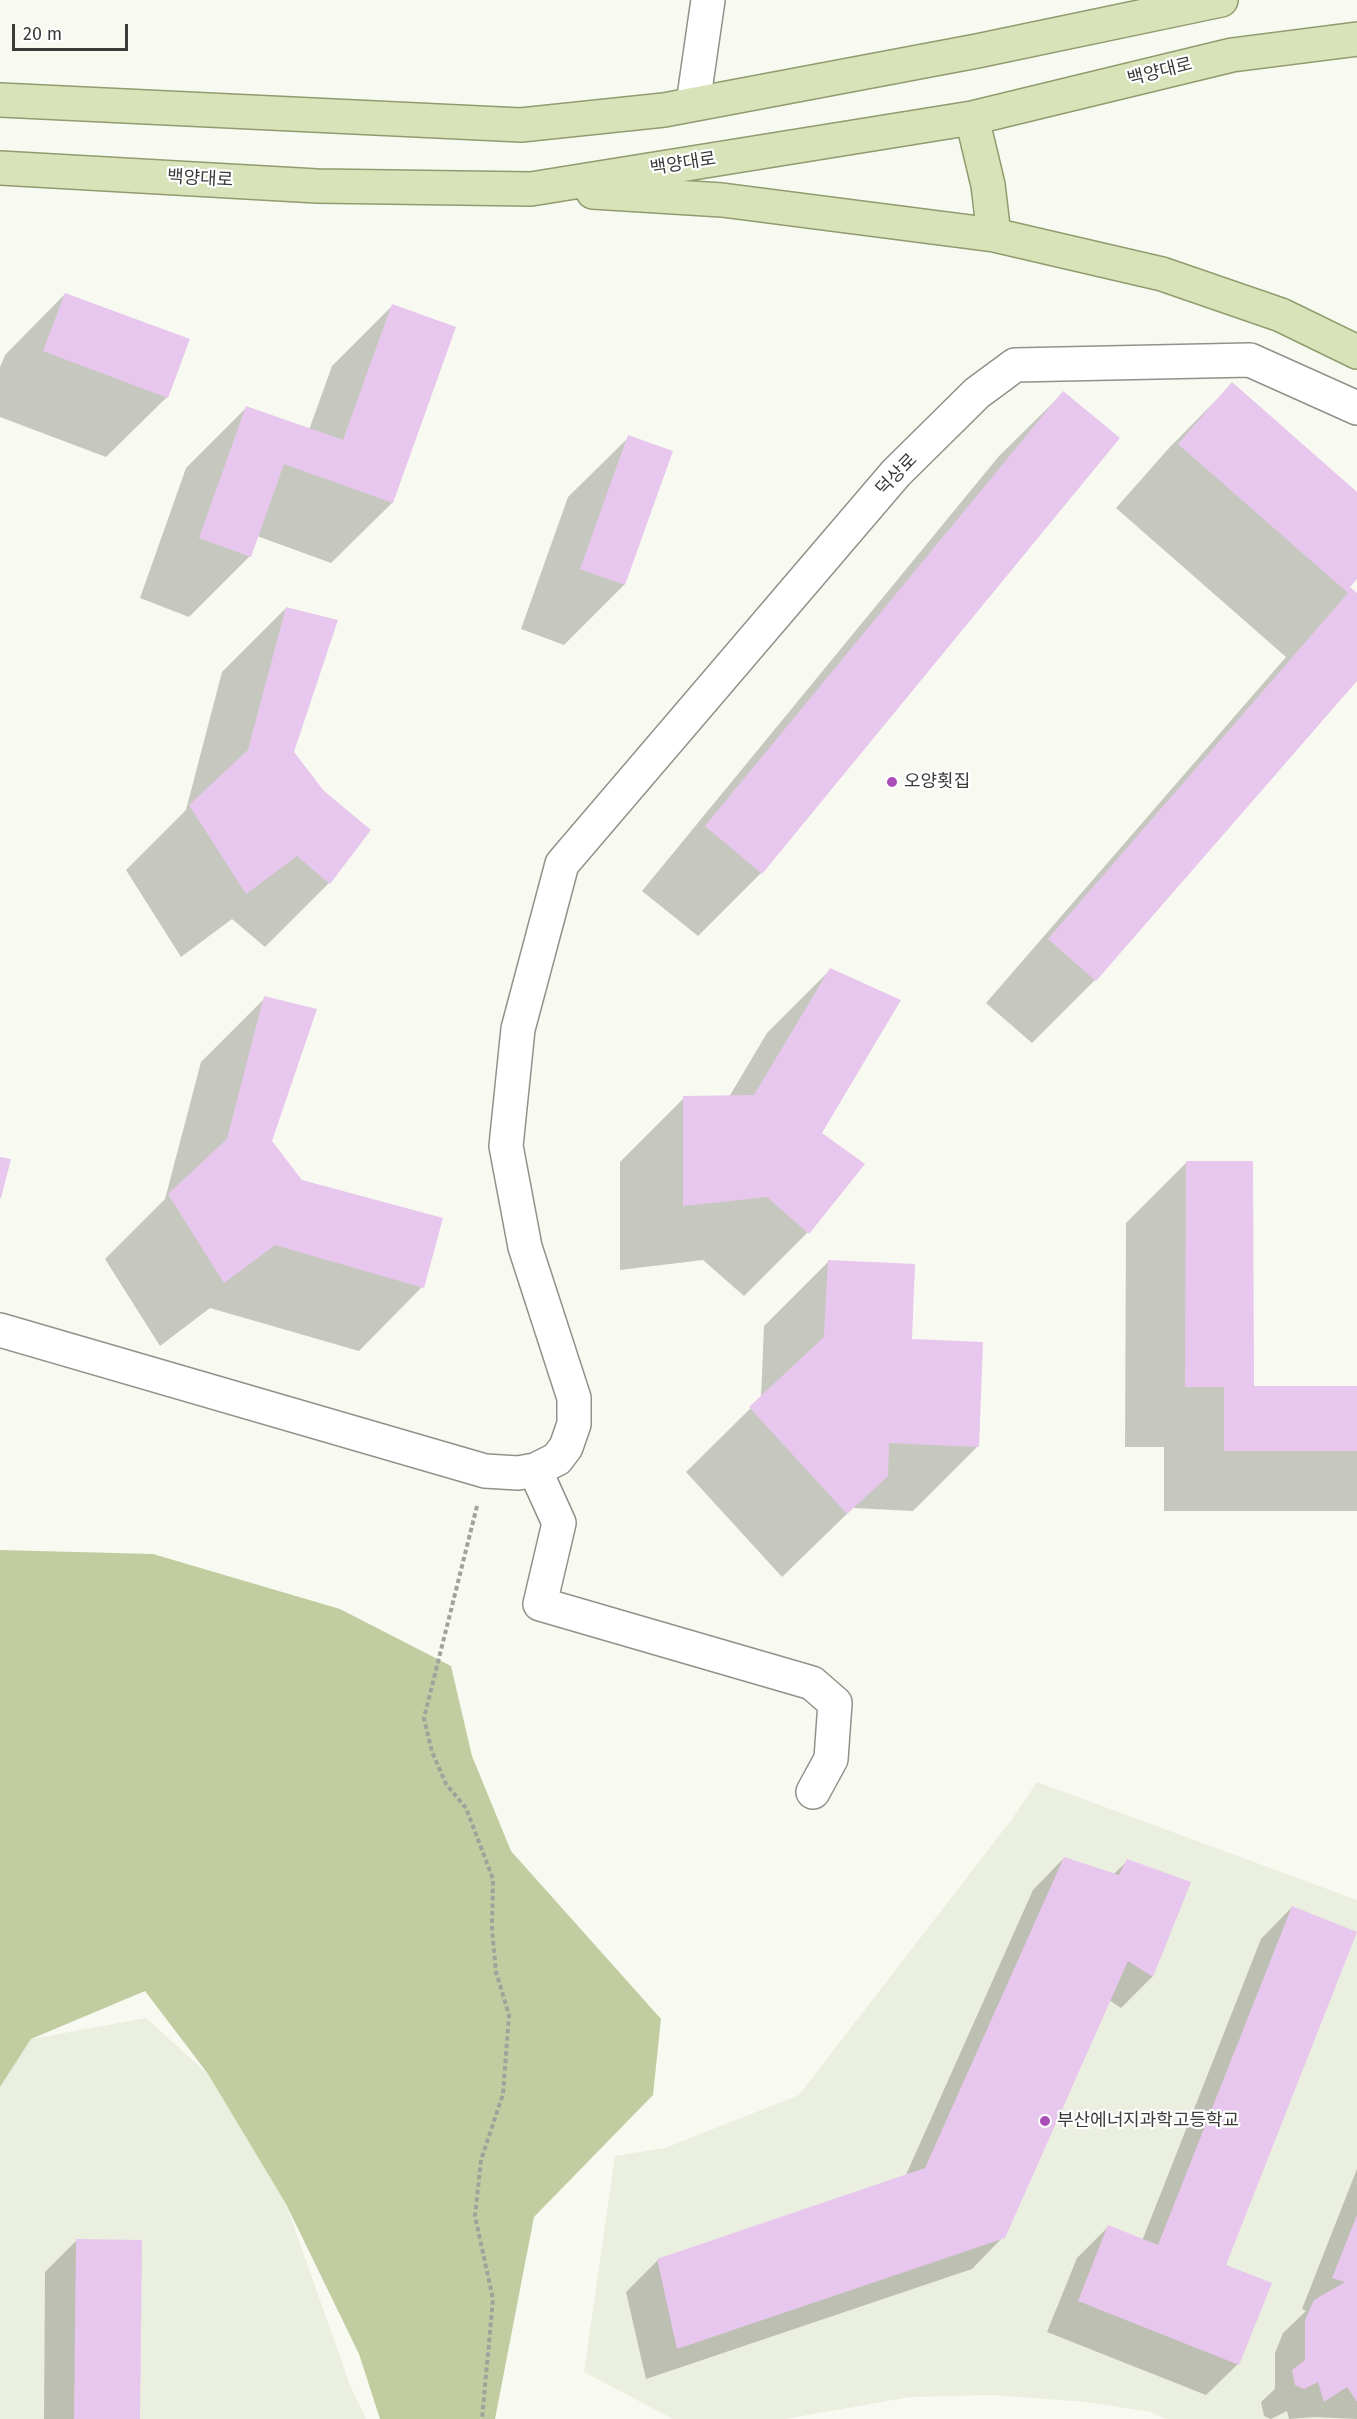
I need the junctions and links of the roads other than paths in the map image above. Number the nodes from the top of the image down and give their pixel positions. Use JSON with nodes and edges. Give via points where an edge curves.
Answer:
{"nodes":[{"id":1,"x":708,"y":0,"type":"edge"},
{"id":2,"x":1221,"y":0,"type":"edge"},
{"id":3,"x":1357,"y":39,"type":"edge"},
{"id":4,"x":0,"y":100,"type":"edge"},
{"id":5,"x":693,"y":104,"type":"junction"},
{"id":6,"x":972,"y":118,"type":"junction"},
{"id":7,"x":0,"y":168,"type":"edge"},
{"id":8,"x":531,"y":189,"type":"junction"},
{"id":9,"x":994,"y":235,"type":"junction"},
{"id":10,"x":1357,"y":352,"type":"edge"},
{"id":11,"x":1357,"y":408,"type":"edge"},
{"id":12,"x":0,"y":1330,"type":"edge"},
{"id":13,"x":535,"y":1470,"type":"junction"},
{"id":14,"x":813,"y":1792,"type":"dead end"}],
"edges":[{"from":1,"to":5,"type":"street"},
{"from":2,"to":5,"type":"main road"},
{"from":3,"to":6,"type":"main road","name":"백양대로","via":[[1232,55]]},
{"from":4,"to":5,"type":"main road","via":[[521,125]]},
{"from":6,"to":8,"type":"main road","name":"백양대로"},
{"from":6,"to":9,"type":"main road","via":[[988,185]]},
{"from":7,"to":8,"type":"main road","name":"백양대로","via":[[316,186]]},
{"from":8,"to":9,"type":"main road","via":[[722,200]]},
{"from":9,"to":10,"type":"main road","via":[[1162,274],[1281,315]]},
{"from":11,"to":13,"type":"street","name":"덕상로","via":[[1250,360],[1015,366],[977,393],[896,473],[562,864],[518,1029],[506,1146],[525,1247],[574,1398],[574,1424],[566,1447],[556,1459]]},
{"from":12,"to":13,"type":"street","via":[[485,1471]]},
{"from":13,"to":14,"type":"street","via":[[559,1523],[540,1604],[812,1683],[835,1703],[831,1759]]}]}
